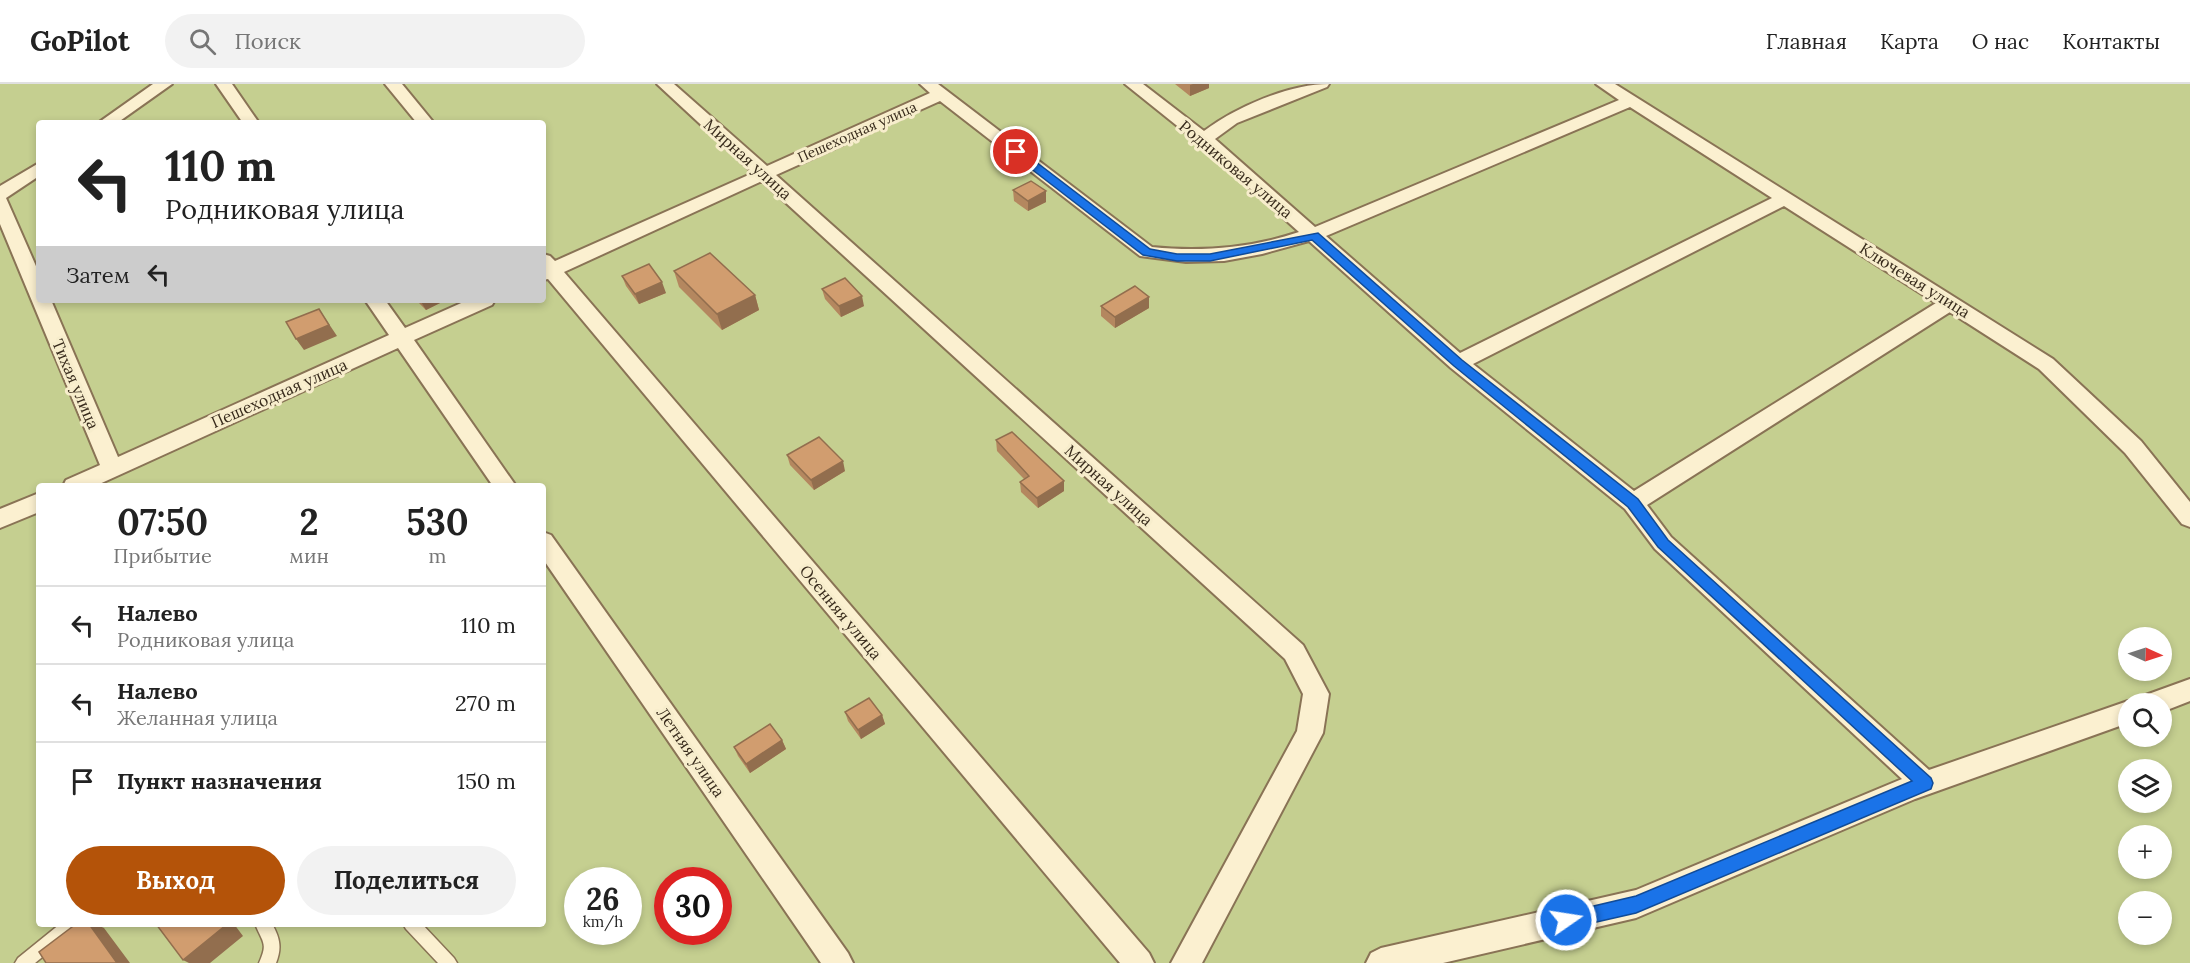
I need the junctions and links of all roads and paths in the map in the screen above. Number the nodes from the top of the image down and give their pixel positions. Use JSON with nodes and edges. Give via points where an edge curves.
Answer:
{"nodes":[{"id":1,"x":164,"y":84,"type":"edge"},
{"id":2,"x":224,"y":84,"type":"edge"},
{"id":3,"x":393,"y":84,"type":"edge"},
{"id":4,"x":666,"y":84,"type":"edge"},
{"id":5,"x":1133,"y":84,"type":"edge"},
{"id":6,"x":1321,"y":84,"type":"edge"},
{"id":7,"x":1604,"y":84,"type":"edge"},
{"id":8,"x":934,"y":89,"type":"edge"},
{"id":9,"x":1630,"y":101,"type":"junction"},
{"id":10,"x":110,"y":120,"type":"edge"},
{"id":11,"x":249,"y":120,"type":"edge"},
{"id":12,"x":423,"y":120,"type":"edge"},
{"id":13,"x":1204,"y":140,"type":"junction"},
{"id":14,"x":36,"y":170,"type":"edge"},
{"id":15,"x":765,"y":174,"type":"junction"},
{"id":16,"x":0,"y":194,"type":"edge"},
{"id":17,"x":1785,"y":199,"type":"junction"},
{"id":18,"x":0,"y":201,"type":"edge"},
{"id":19,"x":1314,"y":236,"type":"junction"},
{"id":20,"x":546,"y":268,"type":"edge"},
{"id":21,"x":36,"y":288,"type":"edge"},
{"id":22,"x":42,"y":303,"type":"edge"},
{"id":23,"x":377,"y":303,"type":"edge"},
{"id":24,"x":478,"y":303,"type":"edge"},
{"id":25,"x":1950,"y":303,"type":"junction"},
{"id":26,"x":401,"y":338,"type":"junction"},
{"id":27,"x":1458,"y":363,"type":"junction"},
{"id":28,"x":112,"y":469,"type":"junction"},
{"id":29,"x":81,"y":483,"type":"edge"},
{"id":30,"x":503,"y":483,"type":"edge"},
{"id":31,"x":36,"y":503,"type":"edge"},
{"id":32,"x":1633,"y":503,"type":"junction"},
{"id":33,"x":2190,"y":518,"type":"edge"},
{"id":34,"x":0,"y":519,"type":"edge"},
{"id":35,"x":546,"y":545,"type":"edge"},
{"id":36,"x":2190,"y":690,"type":"edge"},
{"id":37,"x":2172,"y":697,"type":"edge"},
{"id":38,"x":2118,"y":715,"type":"edge"},
{"id":39,"x":1925,"y":783,"type":"junction"},
{"id":40,"x":68,"y":927,"type":"edge"},
{"id":41,"x":265,"y":927,"type":"edge"},
{"id":42,"x":414,"y":927,"type":"edge"},
{"id":43,"x":23,"y":963,"type":"edge"},
{"id":44,"x":267,"y":963,"type":"edge"},
{"id":45,"x":449,"y":963,"type":"edge"},
{"id":46,"x":838,"y":963,"type":"edge"},
{"id":47,"x":1139,"y":963,"type":"edge"},
{"id":48,"x":1186,"y":963,"type":"edge"},
{"id":49,"x":1381,"y":963,"type":"edge"}],
"edges":[{"from":1,"to":10,"type":"street"},
{"from":2,"to":11,"type":"street"},
{"from":3,"to":12,"type":"street"},
{"from":4,"to":15,"type":"street","name":"Мирная улица"},
{"from":5,"to":13,"type":"street","name":"Родниковая улица"},
{"from":6,"to":13,"type":"street","via":[[1231,119]]},
{"from":7,"to":9,"type":"street","name":"Ключевая улица"},
{"from":8,"to":15,"type":"street","name":"Пешеходная улица"},
{"from":8,"to":19,"type":"street","via":[[1147,252],[1177,258],[1210,258]]},
{"from":9,"to":17,"type":"street","name":"Ключевая улица"},
{"from":9,"to":19,"type":"street"},
{"from":13,"to":19,"type":"street","name":"Родниковая улица"},
{"from":14,"to":16,"type":"street"},
{"from":15,"to":20,"type":"street","name":"Пешеходная улица"},
{"from":15,"to":48,"type":"street","name":"Мирная улица","via":[[1294,652],[1316,694],[1310,733]]},
{"from":17,"to":25,"type":"street","name":"Ключевая улица"},
{"from":17,"to":27,"type":"street"},
{"from":18,"to":21,"type":"street"},
{"from":19,"to":27,"type":"street","name":"Родниковая улица"},
{"from":20,"to":47,"type":"street","name":"Осенняя улица"},
{"from":22,"to":28,"type":"street","name":"Тихая улица"},
{"from":23,"to":26,"type":"street"},
{"from":24,"to":26,"type":"street","name":"Пешеходная улица"},
{"from":25,"to":32,"type":"street"},
{"from":25,"to":33,"type":"street","name":"Ключевая улица","via":[[2046,364],[2133,447]]},
{"from":26,"to":28,"type":"street","name":"Пешеходная улица"},
{"from":26,"to":30,"type":"street"},
{"from":27,"to":32,"type":"street","name":"Родниковая улица"},
{"from":28,"to":29,"type":"street","name":"Пешеходная улица"},
{"from":31,"to":34,"type":"street"},
{"from":32,"to":39,"type":"street","name":"Родниковая улица","via":[[1663,543]]},
{"from":35,"to":46,"type":"street","name":"Летняя улица"},
{"from":36,"to":37,"type":"street"},
{"from":38,"to":39,"type":"street"},
{"from":39,"to":49,"type":"street","via":[[1636,904]]},
{"from":40,"to":43,"type":"lane"},
{"from":41,"to":44,"type":"lane","via":[[274,947]]},
{"from":42,"to":45,"type":"lane"}]}
